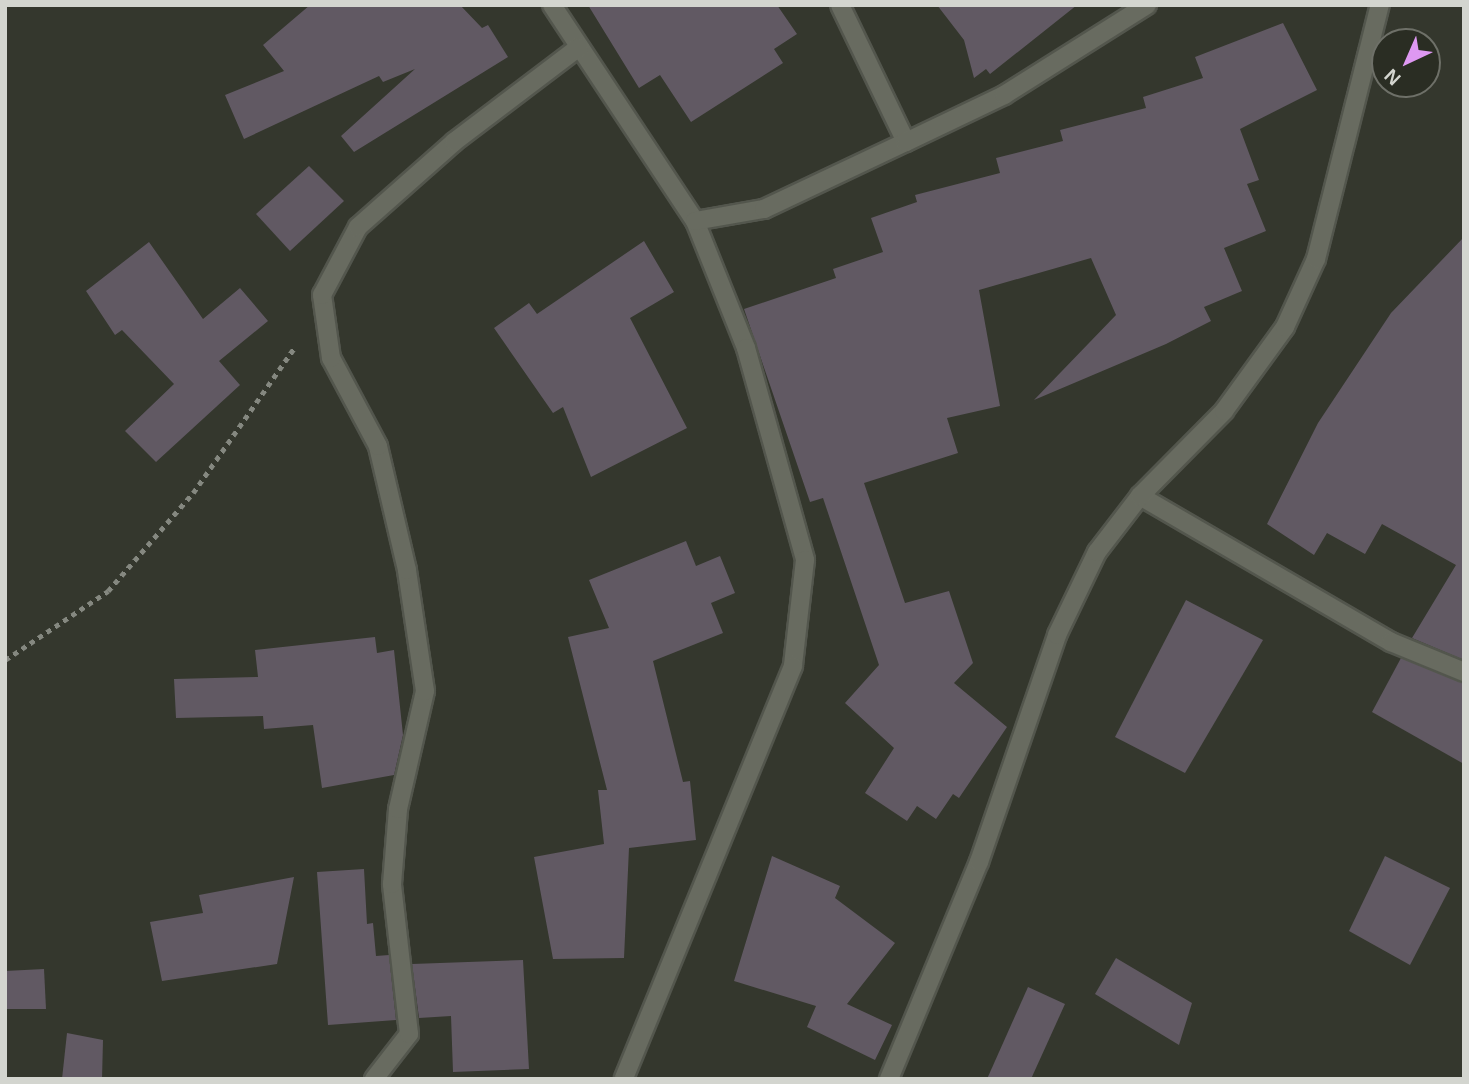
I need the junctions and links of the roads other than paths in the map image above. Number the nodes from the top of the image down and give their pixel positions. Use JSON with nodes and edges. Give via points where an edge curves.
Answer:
{"nodes":[{"id":1,"x":552,"y":5,"type":"edge"},
{"id":2,"x":840,"y":5,"type":"edge"},
{"id":3,"x":1147,"y":5,"type":"edge"},
{"id":4,"x":1380,"y":5,"type":"edge"},
{"id":5,"x":579,"y":47,"type":"junction"},
{"id":6,"x":906,"y":142,"type":"junction"},
{"id":7,"x":695,"y":221,"type":"junction"},
{"id":8,"x":1140,"y":496,"type":"junction"},
{"id":9,"x":1464,"y":673,"type":"edge"},
{"id":10,"x":374,"y":1079,"type":"edge"},
{"id":11,"x":624,"y":1079,"type":"edge"},
{"id":12,"x":889,"y":1079,"type":"edge"}],
"edges":[{"from":1,"to":5,"type":"street"},
{"from":2,"to":6,"type":"street"},
{"from":3,"to":6,"type":"street","via":[[1004,95]]},
{"from":4,"to":8,"type":"street","via":[[1316,259],[1285,327],[1224,411]]},
{"from":5,"to":7,"type":"street"},
{"from":5,"to":10,"type":"street","via":[[454,142],[358,227],[334,265],[320,309],[331,358],[378,446],[410,583],[425,691],[398,809],[392,884],[409,1034]]},
{"from":6,"to":7,"type":"street","via":[[764,209]]},
{"from":7,"to":11,"type":"street","via":[[746,348],[775,450],[805,561],[803,607],[793,666]]},
{"from":8,"to":9,"type":"street","via":[[1391,642]]},
{"from":8,"to":12,"type":"street","via":[[1097,552],[1057,635],[979,862]]}]}
